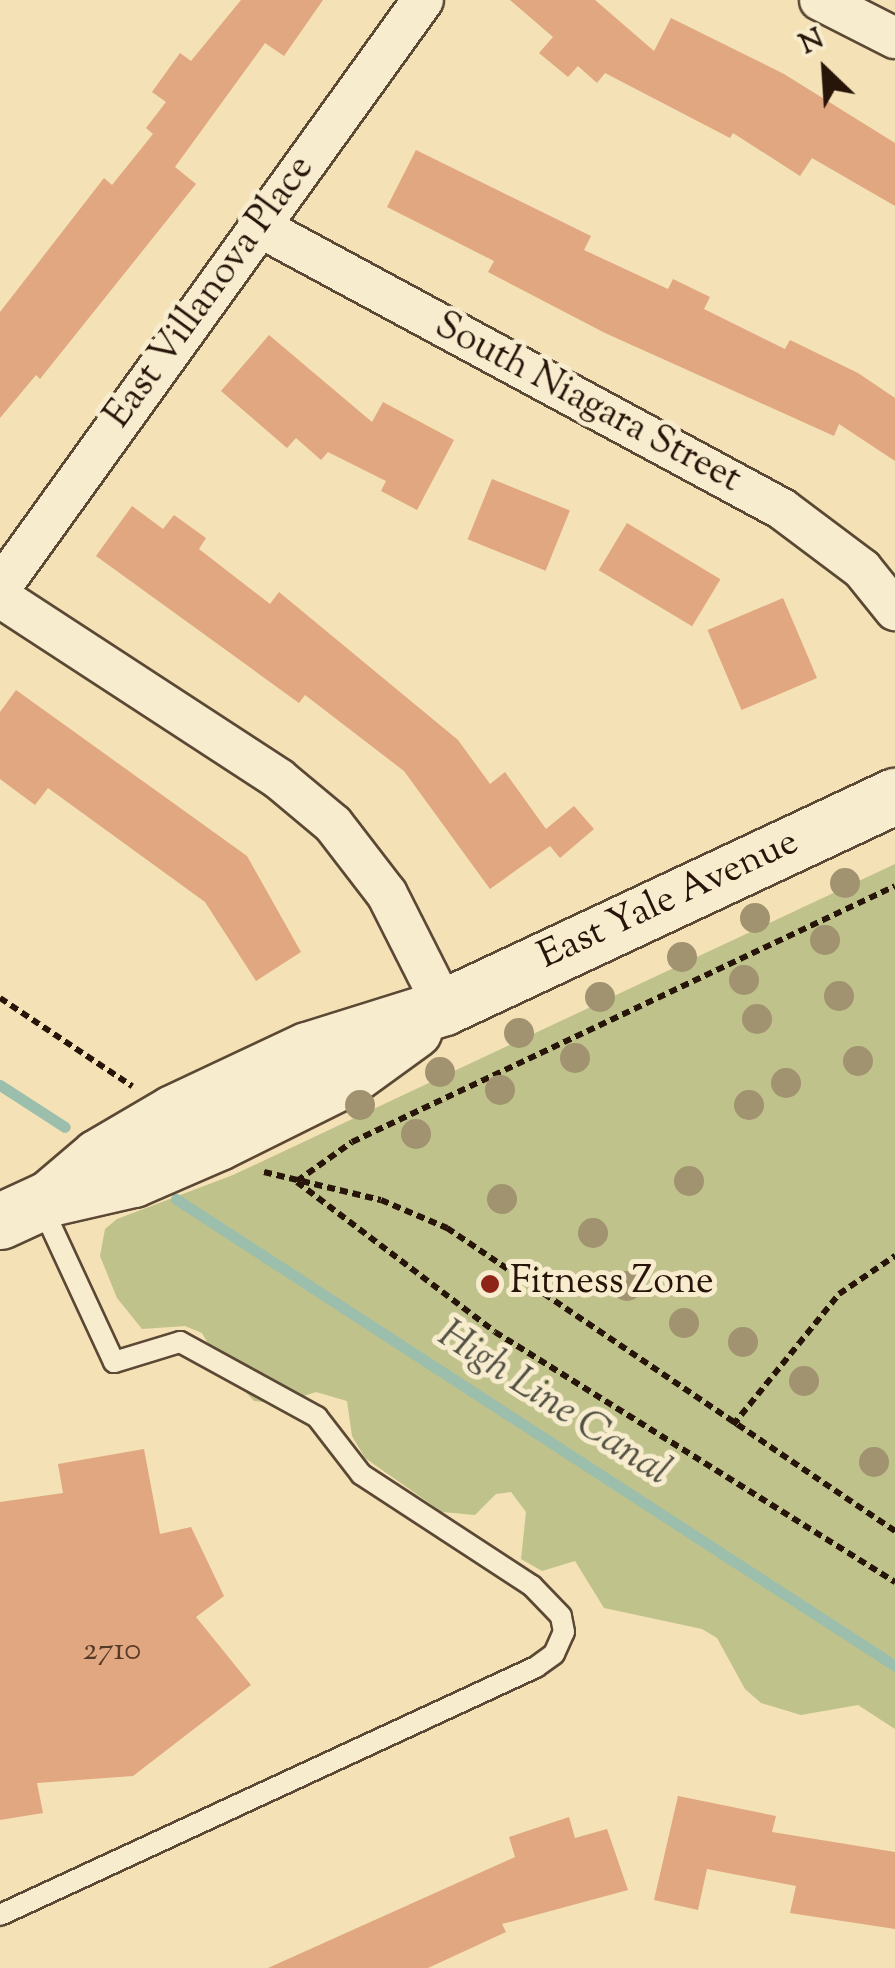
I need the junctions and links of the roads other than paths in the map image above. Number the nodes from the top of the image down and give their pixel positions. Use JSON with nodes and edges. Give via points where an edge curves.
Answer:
{"nodes":[{"id":1,"x":424,"y":0,"type":"edge"},
{"id":2,"x":820,"y":0,"type":"edge"},
{"id":3,"x":895,"y":38,"type":"edge"},
{"id":4,"x":258,"y":226,"type":"junction"},
{"id":5,"x":0,"y":588,"type":"edge"},
{"id":6,"x":0,"y":597,"type":"edge"},
{"id":7,"x":895,"y":610,"type":"edge"},
{"id":8,"x":895,"y":796,"type":"edge"},
{"id":9,"x":444,"y":1007,"type":"junction"},
{"id":10,"x":30,"y":1208,"type":"edge"},
{"id":11,"x":0,"y":1915,"type":"edge"}],
"edges":[{"from":1,"to":4,"type":"street","name":"East Villanova Place"},
{"from":2,"to":3,"type":"street"},
{"from":4,"to":5,"type":"street","name":"East Villanova Place"},
{"from":4,"to":7,"type":"street","name":"South Niagara Street","via":[[782,509],[862,569]]},
{"from":6,"to":9,"type":"street","via":[[279,778],[333,824],[387,894]]},
{"from":8,"to":9,"type":"main road","name":"East Yale Avenue"},
{"from":9,"to":10,"type":"main road","name":"East Yale Avenue","via":[[307,1050],[173,1113]]},
{"from":10,"to":11,"type":"lane","via":[[114,1362],[180,1342],[316,1417],[361,1474],[532,1586],[556,1609],[564,1632],[554,1654],[536,1666]]}]}
